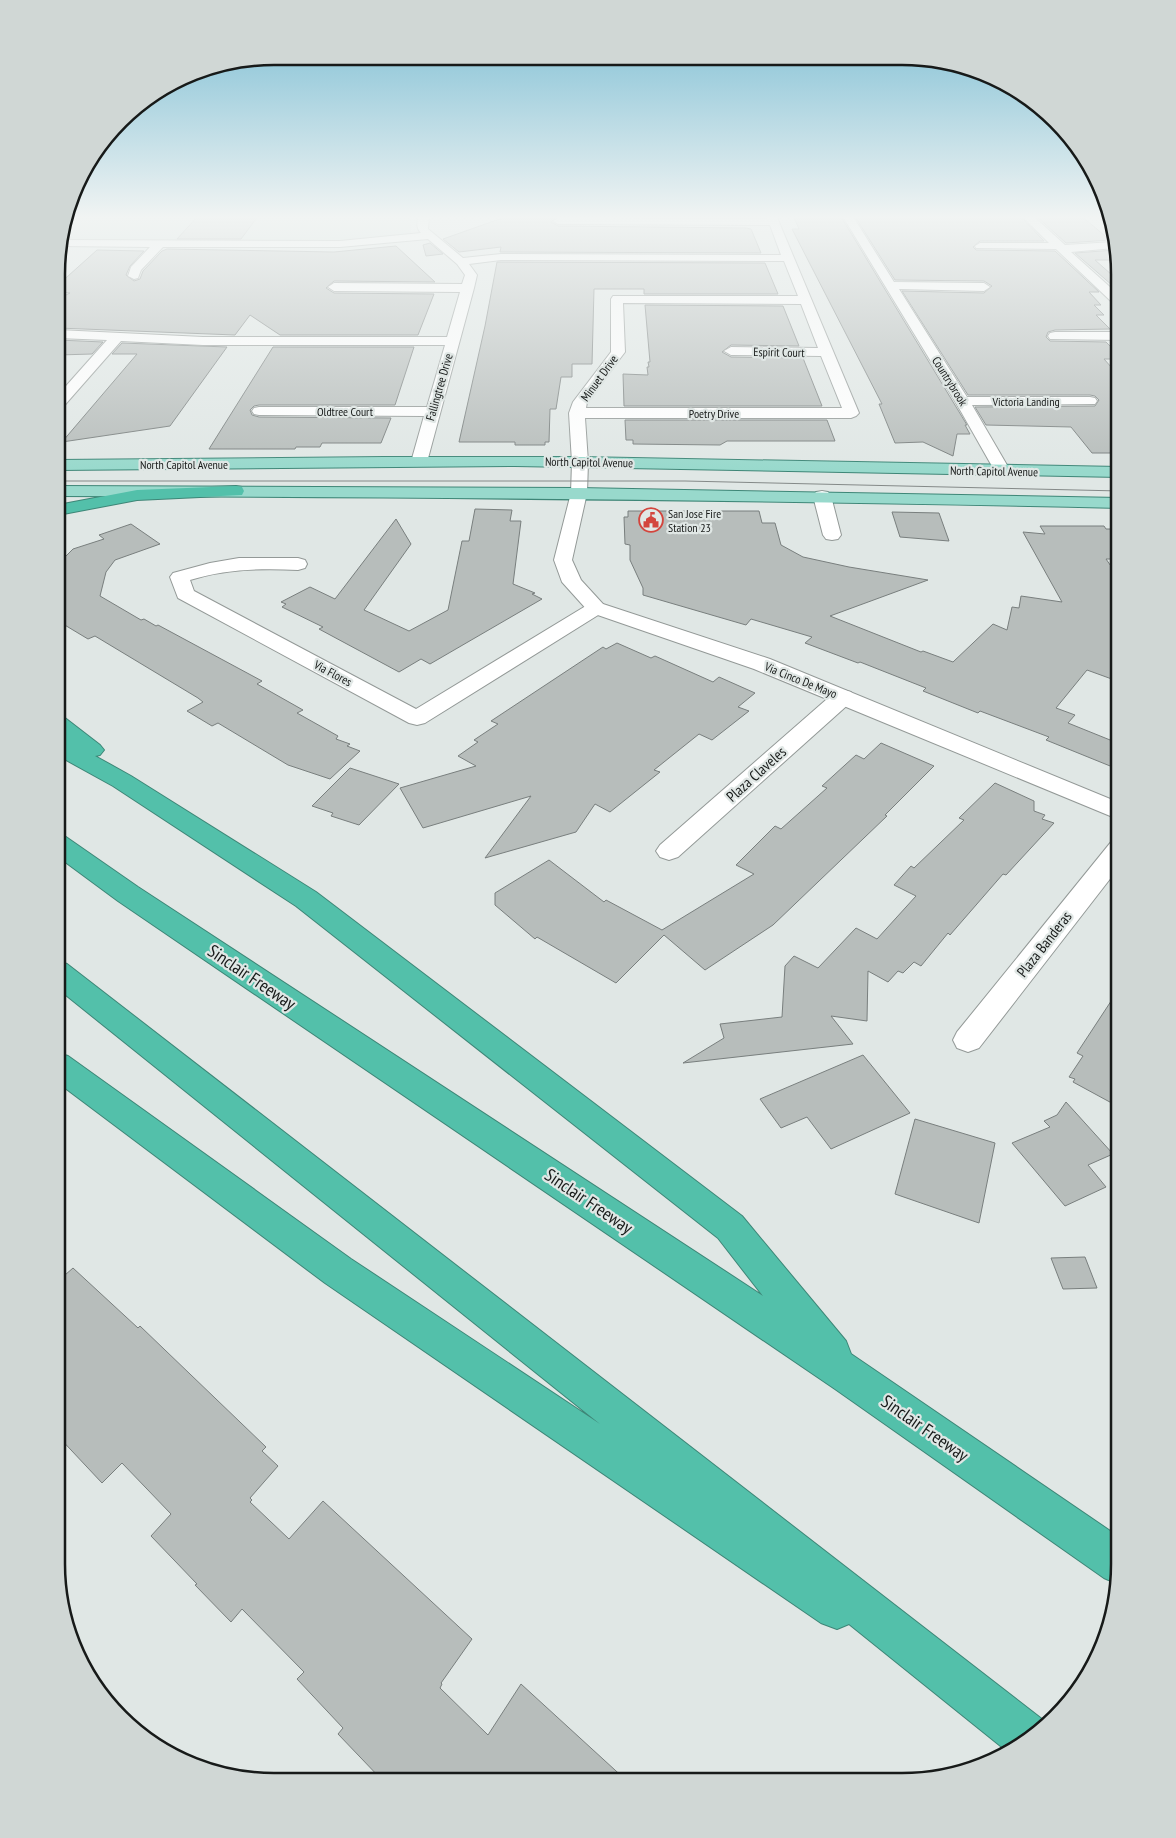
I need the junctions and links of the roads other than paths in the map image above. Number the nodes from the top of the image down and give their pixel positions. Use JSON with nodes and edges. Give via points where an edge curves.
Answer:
{"nodes":[{"id":1,"x":805,"y":300,"type":"edge"},
{"id":2,"x":464,"y":301,"type":"edge"},
{"id":3,"x":617,"y":301,"type":"edge"},
{"id":4,"x":900,"y":301,"type":"edge"},
{"id":5,"x":65,"y":334,"type":"edge"},
{"id":6,"x":1055,"y":336,"type":"dead end"},
{"id":7,"x":1111,"y":336,"type":"edge"},
{"id":8,"x":116,"y":338,"type":"junction"},
{"id":9,"x":453,"y":341,"type":"junction"},
{"id":10,"x":732,"y":351,"type":"dead end"},
{"id":11,"x":826,"y":352,"type":"junction"},
{"id":12,"x":65,"y":396,"type":"edge"},
{"id":13,"x":962,"y":401,"type":"junction"},
{"id":14,"x":1090,"y":401,"type":"dead end"},
{"id":15,"x":259,"y":411,"type":"dead end"},
{"id":16,"x":432,"y":412,"type":"junction"},
{"id":17,"x":577,"y":413,"type":"junction"},
{"id":18,"x":419,"y":462,"type":"junction"},
{"id":19,"x":580,"y":462,"type":"junction"},
{"id":20,"x":65,"y":465,"type":"edge"},
{"id":21,"x":1003,"y":472,"type":"junction"},
{"id":22,"x":1111,"y":472,"type":"edge"},
{"id":23,"x":65,"y":491,"type":"edge"},
{"id":24,"x":236,"y":491,"type":"junction"},
{"id":25,"x":579,"y":493,"type":"junction"},
{"id":26,"x":822,"y":496,"type":"junction"},
{"id":27,"x":1111,"y":503,"type":"edge"},
{"id":28,"x":65,"y":509,"type":"edge"},
{"id":29,"x":832,"y":535,"type":"dead end"},
{"id":30,"x":298,"y":564,"type":"dead end"},
{"id":31,"x":596,"y":608,"type":"junction"},
{"id":32,"x":843,"y":696,"type":"junction"},
{"id":33,"x":65,"y":730,"type":"edge"},
{"id":34,"x":65,"y":750,"type":"edge"},
{"id":35,"x":122,"y":782,"type":"junction"},
{"id":36,"x":1111,"y":808,"type":"edge"},
{"id":37,"x":65,"y":849,"type":"edge"},
{"id":38,"x":669,"y":851,"type":"dead end"},
{"id":39,"x":1111,"y":859,"type":"edge"},
{"id":40,"x":65,"y":978,"type":"edge"},
{"id":41,"x":968,"y":1040,"type":"dead end"},
{"id":42,"x":65,"y":1071,"type":"edge"},
{"id":43,"x":849,"y":1374,"type":"junction"},
{"id":44,"x":1111,"y":1557,"type":"edge"},
{"id":45,"x":1024,"y":1734,"type":"edge"},
{"id":46,"x":1024,"y":1734,"type":"edge"}],
"edges":[{"from":1,"to":11,"type":"street"},
{"from":2,"to":9,"type":"street","name":"Fallingtree Drive"},
{"from":3,"to":17,"type":"street","name":"Minuet Drive","via":[[618,352],[580,402]]},
{"from":4,"to":13,"type":"street","name":"Countrybrook"},
{"from":5,"to":8,"type":"street"},
{"from":6,"to":7,"type":"street"},
{"from":8,"to":9,"type":"street","via":[[251,342]]},
{"from":8,"to":12,"type":"street"},
{"from":9,"to":16,"type":"street","name":"Fallingtree Drive"},
{"from":10,"to":11,"type":"street","name":"Espirit Court"},
{"from":11,"to":17,"type":"street","name":"Poetry Drive","via":[[851,413]]},
{"from":13,"to":14,"type":"street","name":"Victoria Landing"},
{"from":13,"to":21,"type":"street","name":"Countrybrook"},
{"from":15,"to":16,"type":"street","name":"Oldtree Court"},
{"from":16,"to":18,"type":"street","name":"Fallingtree Drive"},
{"from":17,"to":19,"type":"street","name":"Minuet Drive"},
{"from":18,"to":19,"type":"main road","name":"North Capitol Avenue"},
{"from":18,"to":20,"type":"main road","name":"North Capitol Avenue"},
{"from":19,"to":21,"type":"main road","name":"North Capitol Avenue","via":[[780,464]]},
{"from":19,"to":25,"type":"street","name":"Minuet Drive"},
{"from":21,"to":22,"type":"main road","name":"North Capitol Avenue"},
{"from":23,"to":24,"type":"main road","name":"North Capitol Avenue"},
{"from":24,"to":25,"type":"main road","name":"North Capitol Avenue"},
{"from":24,"to":28,"type":"highway","via":[[137,496]]},
{"from":25,"to":26,"type":"main road","name":"North Capitol Avenue"},
{"from":25,"to":31,"type":"street","name":"Via Cinco De Mayo","via":[[563,560],[572,582]]},
{"from":26,"to":27,"type":"main road","name":"North Capitol Avenue"},
{"from":26,"to":29,"type":"street"},
{"from":30,"to":31,"type":"street","name":"Via Flores","via":[[255,562],[208,567],[180,577],[185,594],[417,718]]},
{"from":31,"to":32,"type":"street","name":"Via Cinco De Mayo","via":[[762,664]]},
{"from":32,"to":36,"type":"street","name":"Via Cinco De Mayo"},
{"from":32,"to":38,"type":"street","name":"Plaza Claveles"},
{"from":33,"to":35,"type":"highway","via":[[88,746]]},
{"from":34,"to":35,"type":"highway"},
{"from":35,"to":43,"type":"highway","via":[[306,899],[730,1227]]},
{"from":37,"to":43,"type":"highway","name":"Sinclair Freeway","via":[[128,894]]},
{"from":39,"to":41,"type":"street","name":"Plaza Banderas"},
{"from":40,"to":45,"type":"highway"},
{"from":42,"to":46,"type":"highway","via":[[338,1271]]},
{"from":43,"to":44,"type":"highway","name":"Sinclair Freeway"}]}
